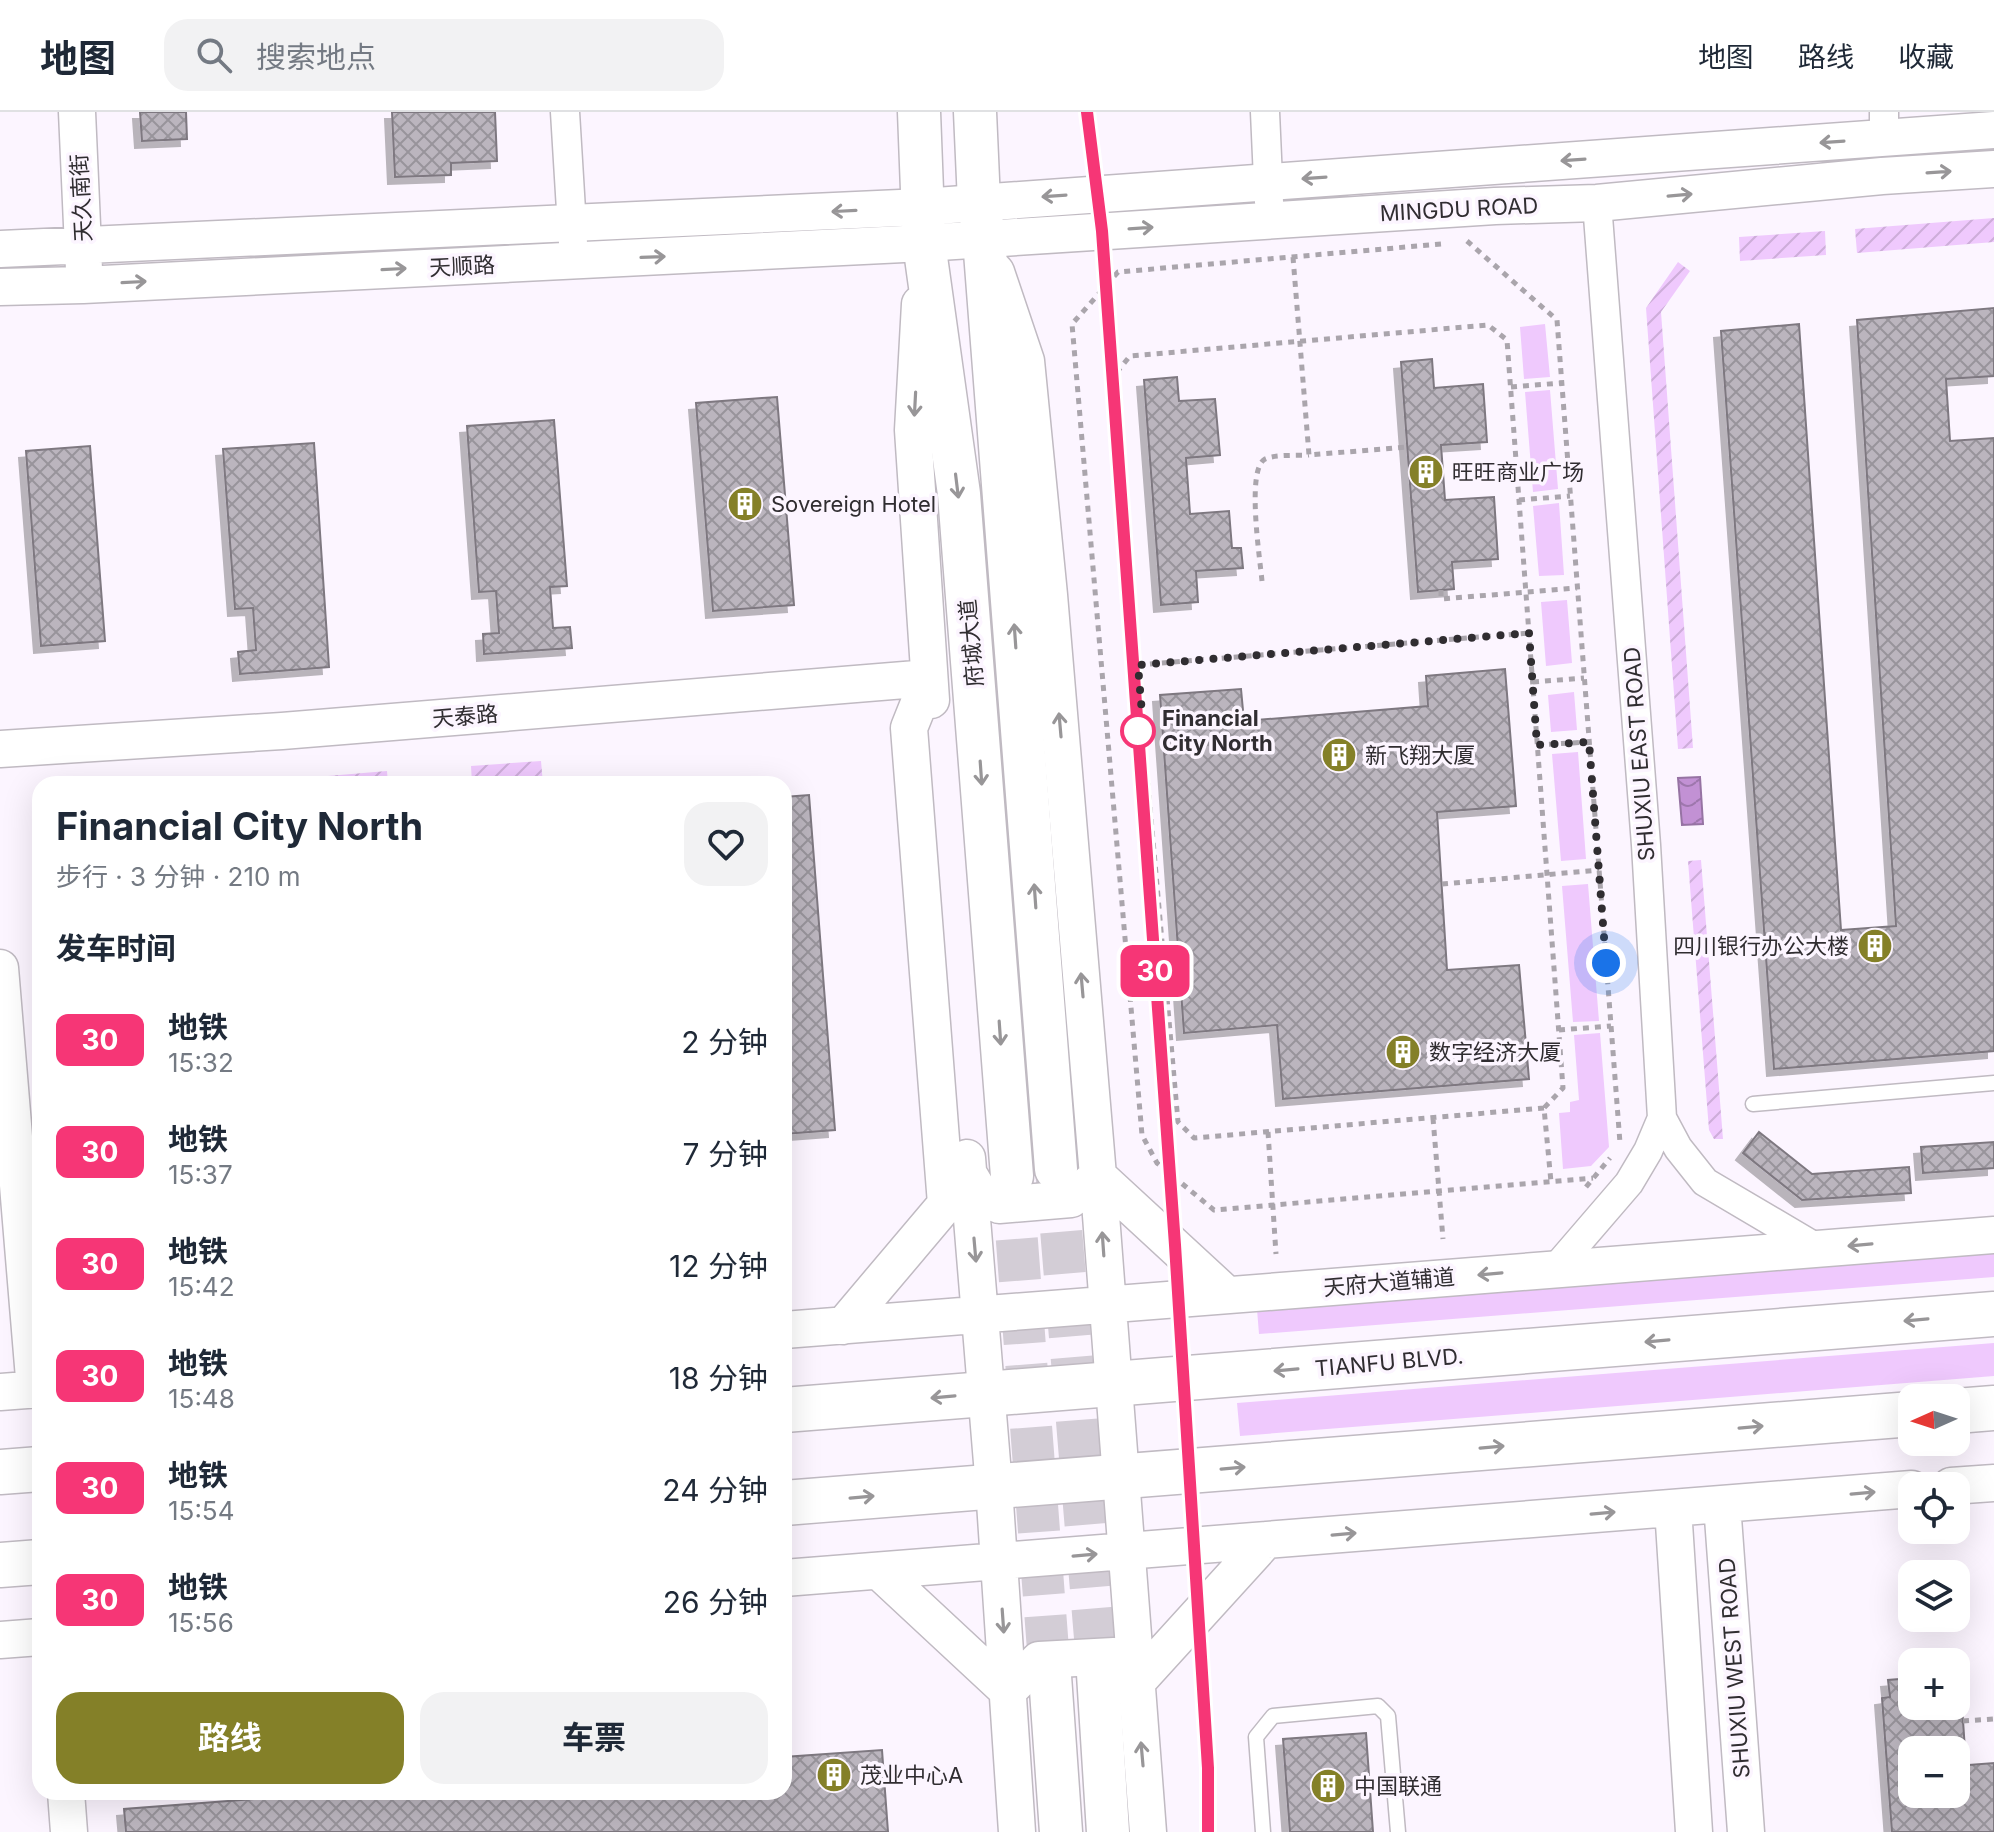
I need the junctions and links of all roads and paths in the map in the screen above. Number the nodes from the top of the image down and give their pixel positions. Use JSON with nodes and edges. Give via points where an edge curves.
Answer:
{"nodes":[{"id":1,"x":77,"y":112,"type":"edge"},
{"id":2,"x":565,"y":112,"type":"edge"},
{"id":3,"x":919,"y":112,"type":"edge"},
{"id":4,"x":975,"y":112,"type":"edge"},
{"id":5,"x":1265,"y":112,"type":"edge"},
{"id":6,"x":1884,"y":125,"type":"edge"},
{"id":7,"x":1994,"y":130,"type":"edge"},
{"id":8,"x":1994,"y":169,"type":"edge"},
{"id":9,"x":1268,"y":181,"type":"junction"},
{"id":10,"x":1597,"y":203,"type":"junction"},
{"id":11,"x":1270,"y":219,"type":"junction"},
{"id":12,"x":982,"y":220,"type":"junction"},
{"id":13,"x":572,"y":225,"type":"junction"},
{"id":14,"x":923,"y":225,"type":"junction"},
{"id":15,"x":84,"y":246,"type":"junction"},
{"id":16,"x":0,"y":249,"type":"edge"},
{"id":17,"x":1293,"y":257,"type":"junction"},
{"id":18,"x":574,"y":260,"type":"junction"},
{"id":19,"x":83,"y":285,"type":"junction"},
{"id":20,"x":0,"y":287,"type":"edge"},
{"id":21,"x":1300,"y":341,"type":"junction"},
{"id":22,"x":1562,"y":383,"type":"junction"},
{"id":23,"x":1511,"y":387,"type":"junction"},
{"id":24,"x":1407,"y":447,"type":"dead end"},
{"id":25,"x":1309,"y":455,"type":"junction"},
{"id":26,"x":1570,"y":496,"type":"junction"},
{"id":27,"x":1519,"y":500,"type":"junction"},
{"id":28,"x":1262,"y":581,"type":"dead end"},
{"id":29,"x":1577,"y":588,"type":"junction"},
{"id":30,"x":1441,"y":590,"type":"dead end"},
{"id":31,"x":1526,"y":592,"type":"junction"},
{"id":32,"x":1529,"y":633,"type":"junction"},
{"id":33,"x":1138,"y":665,"type":"junction"},
{"id":34,"x":929,"y":678,"type":"junction"},
{"id":35,"x":1584,"y":678,"type":"junction"},
{"id":36,"x":1533,"y":682,"type":"junction"},
{"id":37,"x":1589,"y":742,"type":"junction"},
{"id":38,"x":1537,"y":745,"type":"junction"},
{"id":39,"x":0,"y":749,"type":"edge"},
{"id":40,"x":1599,"y":870,"type":"junction"},
{"id":41,"x":1547,"y":875,"type":"junction"},
{"id":42,"x":1442,"y":884,"type":"dead end"},
{"id":43,"x":0,"y":968,"type":"edge"},
{"id":44,"x":1611,"y":1026,"type":"junction"},
{"id":45,"x":1559,"y":1030,"type":"junction"},
{"id":46,"x":1994,"y":1083,"type":"edge"},
{"id":47,"x":1753,"y":1104,"type":"dead end"},
{"id":48,"x":1544,"y":1108,"type":"junction"},
{"id":49,"x":1433,"y":1118,"type":"junction"},
{"id":50,"x":1662,"y":1118,"type":"junction"},
{"id":51,"x":1268,"y":1132,"type":"junction"},
{"id":52,"x":1620,"y":1146,"type":"dead end"},
{"id":53,"x":1611,"y":1157,"type":"dead end"},
{"id":54,"x":1056,"y":1169,"type":"tunnel mouth"},
{"id":55,"x":968,"y":1173,"type":"junction"},
{"id":56,"x":1012,"y":1176,"type":"tunnel mouth"},
{"id":57,"x":1098,"y":1176,"type":"junction"},
{"id":58,"x":1593,"y":1178,"type":"junction"},
{"id":59,"x":1551,"y":1182,"type":"junction"},
{"id":60,"x":1584,"y":1189,"type":"dead end"},
{"id":61,"x":1439,"y":1191,"type":"junction"},
{"id":62,"x":1272,"y":1205,"type":"junction"},
{"id":63,"x":1994,"y":1235,"type":"edge"},
{"id":64,"x":1443,"y":1239,"type":"dead end"},
{"id":65,"x":1817,"y":1248,"type":"junction"},
{"id":66,"x":1276,"y":1254,"type":"dead end"},
{"id":67,"x":1555,"y":1269,"type":"junction"},
{"id":68,"x":1227,"y":1295,"type":"junction"},
{"id":69,"x":1108,"y":1305,"type":"junction"},
{"id":70,"x":1994,"y":1314,"type":"edge"},
{"id":71,"x":980,"y":1315,"type":"junction"},
{"id":72,"x":843,"y":1326,"type":"junction"},
{"id":73,"x":792,"y":1329,"type":"edge"},
{"id":74,"x":1113,"y":1384,"type":"junction"},
{"id":75,"x":25,"y":1390,"type":"edge"},
{"id":76,"x":987,"y":1394,"type":"junction"},
{"id":77,"x":1994,"y":1408,"type":"edge"},
{"id":78,"x":792,"y":1409,"type":"edge"},
{"id":79,"x":1970,"y":1410,"type":"edge"},
{"id":80,"x":1898,"y":1415,"type":"edge"},
{"id":81,"x":32,"y":1470,"type":"edge"},
{"id":82,"x":0,"y":1472,"type":"edge"},
{"id":83,"x":1120,"y":1477,"type":"junction"},
{"id":84,"x":1994,"y":1483,"type":"edge"},
{"id":85,"x":1970,"y":1485,"type":"edge"},
{"id":86,"x":994,"y":1487,"type":"junction"},
{"id":87,"x":1898,"y":1490,"type":"edge"},
{"id":88,"x":792,"y":1502,"type":"edge"},
{"id":89,"x":1722,"y":1504,"type":"junction"},
{"id":90,"x":1673,"y":1508,"type":"junction"},
{"id":91,"x":1266,"y":1540,"type":"junction"},
{"id":92,"x":1125,"y":1551,"type":"junction"},
{"id":93,"x":999,"y":1561,"type":"junction"},
{"id":94,"x":32,"y":1563,"type":"edge"},
{"id":95,"x":0,"y":1565,"type":"edge"},
{"id":96,"x":879,"y":1571,"type":"junction"},
{"id":97,"x":792,"y":1577,"type":"edge"},
{"id":98,"x":32,"y":1638,"type":"edge"},
{"id":99,"x":0,"y":1640,"type":"edge"},
{"id":100,"x":1050,"y":1676,"type":"tunnel mouth"},
{"id":101,"x":1117,"y":1679,"type":"junction"},
{"id":102,"x":1008,"y":1691,"type":"junction"},
{"id":103,"x":1994,"y":1719,"type":"edge"},
{"id":104,"x":1963,"y":1721,"type":"dead end"},
{"id":105,"x":67,"y":1800,"type":"edge"},
{"id":106,"x":69,"y":1832,"type":"edge"},
{"id":107,"x":1017,"y":1832,"type":"edge"},
{"id":108,"x":1061,"y":1832,"type":"edge"},
{"id":109,"x":1108,"y":1832,"type":"edge"},
{"id":110,"x":1148,"y":1832,"type":"edge"},
{"id":111,"x":1263,"y":1832,"type":"edge"},
{"id":112,"x":1398,"y":1832,"type":"edge"},
{"id":113,"x":1694,"y":1832,"type":"edge"},
{"id":114,"x":1746,"y":1832,"type":"edge"}],
"edges":[{"from":1,"to":15,"type":"street","name":"天久南街"},
{"from":2,"to":13,"type":"street"},
{"from":3,"to":14,"type":"main road","name":"府城大道"},
{"from":4,"to":12,"type":"main road","name":"府城大道"},
{"from":5,"to":9,"type":"street"},
{"from":6,"to":7,"type":"street"},
{"from":6,"to":9,"type":"street","one_way":true},
{"from":10,"to":8,"type":"street","name":"MINGDU ROAD","one_way":true},
{"from":9,"to":11,"type":"street"},
{"from":9,"to":12,"type":"street","one_way":true},
{"from":10,"to":11,"type":"street","name":"MINGDU ROAD"},
{"from":10,"to":50,"type":"street","name":"SHUXIU EAST ROAD"},
{"from":12,"to":11,"type":"street","name":"MINGDU ROAD","one_way":true},
{"from":12,"to":14,"type":"street"},
{"from":54,"to":12,"type":"main road","name":"府城大道","one_way":true},
{"from":57,"to":12,"type":"street","one_way":true,"via":[[1026,361]]},
{"from":14,"to":13,"type":"street","name":"天顺路","one_way":true},
{"from":13,"to":15,"type":"street","name":"天顺路"},
{"from":13,"to":18,"type":"street"},
{"from":18,"to":14,"type":"street","name":"天顺路","one_way":true},
{"from":14,"to":34,"type":"street","one_way":true,"via":[[913,430]]},
{"from":14,"to":56,"type":"main road","name":"府城大道","one_way":true,"via":[[959,494]]},
{"from":15,"to":16,"type":"street","name":"天顺路"},
{"from":15,"to":19,"type":"street","name":"天久南街"},
{"from":17,"to":21,"type":"path"},
{"from":17,"to":22,"type":"path","via":[[1469,241],[1557,320]]},
{"from":17,"to":62,"type":"path","via":[[1118,272],[1072,324],[1142,1135],[1157,1163],[1214,1210]]},
{"from":19,"to":18,"type":"street","name":"天顺路","one_way":true},
{"from":19,"to":20,"type":"street","name":"天顺路"},
{"from":21,"to":23,"type":"path","via":[[1488,325],[1507,340]]},
{"from":21,"to":25,"type":"path"},
{"from":21,"to":33,"type":"path","via":[[1130,356],[1112,378]]},
{"from":22,"to":23,"type":"path"},
{"from":22,"to":26,"type":"path"},
{"from":23,"to":27,"type":"path"},
{"from":24,"to":25,"type":"path"},
{"from":25,"to":28,"type":"path","via":[[1266,459],[1258,466],[1254,483]]},
{"from":26,"to":27,"type":"path"},
{"from":26,"to":29,"type":"path"},
{"from":27,"to":31,"type":"path"},
{"from":29,"to":31,"type":"path"},
{"from":29,"to":35,"type":"path"},
{"from":30,"to":31,"type":"path","via":[[1441,599]]},
{"from":31,"to":32,"type":"path"},
{"from":32,"to":33,"type":"path"},
{"from":32,"to":36,"type":"path"},
{"from":33,"to":51,"type":"path","via":[[1178,1122],[1194,1138]]},
{"from":34,"to":39,"type":"street","name":"天泰路"},
{"from":34,"to":55,"type":"street"},
{"from":34,"to":72,"type":"street","via":[[909,728],[946,1204]]},
{"from":35,"to":36,"type":"path"},
{"from":35,"to":37,"type":"path"},
{"from":36,"to":38,"type":"path"},
{"from":37,"to":38,"type":"path"},
{"from":37,"to":40,"type":"path"},
{"from":38,"to":41,"type":"path"},
{"from":40,"to":41,"type":"path"},
{"from":40,"to":44,"type":"path"},
{"from":41,"to":42,"type":"path"},
{"from":41,"to":45,"type":"path"},
{"from":43,"to":75,"type":"street"},
{"from":44,"to":45,"type":"path"},
{"from":44,"to":52,"type":"path"},
{"from":45,"to":48,"type":"path","via":[[1563,1088]]},
{"from":46,"to":47,"type":"lane"},
{"from":48,"to":49,"type":"path"},
{"from":48,"to":59,"type":"path"},
{"from":49,"to":51,"type":"path"},
{"from":49,"to":61,"type":"path"},
{"from":50,"to":65,"type":"street","via":[[1705,1182]]},
{"from":50,"to":67,"type":"street","name":"SHUXIU EAST ROAD","via":[[1629,1183]]},
{"from":51,"to":62,"type":"path"},
{"from":53,"to":58,"type":"path"},
{"from":55,"to":57,"type":"street","via":[[981,1195],[999,1205],[1071,1199]]},
{"from":55,"to":71,"type":"street","one_way":true},
{"from":57,"to":68,"type":"street"},
{"from":69,"to":57,"type":"street","one_way":true},
{"from":58,"to":59,"type":"path"},
{"from":58,"to":60,"type":"path"},
{"from":59,"to":61,"type":"path"},
{"from":61,"to":62,"type":"path"},
{"from":61,"to":64,"type":"path"},
{"from":62,"to":66,"type":"path"},
{"from":63,"to":65,"type":"street","name":"天府大道辅道","one_way":true},
{"from":65,"to":67,"type":"street","name":"天府大道辅道"},
{"from":67,"to":68,"type":"street","name":"天府大道辅道","one_way":true},
{"from":68,"to":69,"type":"street","name":"天府大道辅道"},
{"from":69,"to":71,"type":"street","name":"天府大道辅道"},
{"from":69,"to":74,"type":"street"},
{"from":70,"to":74,"type":"main road","name":"TIANFU BLVD.","one_way":true},
{"from":71,"to":72,"type":"street","name":"天府大道辅道"},
{"from":71,"to":76,"type":"street"},
{"from":72,"to":73,"type":"street","name":"天府大道辅道"},
{"from":74,"to":76,"type":"main road","name":"TIANFU BLVD."},
{"from":74,"to":83,"type":"street"},
{"from":76,"to":78,"type":"main road","name":"TIANFU BLVD.","one_way":true},
{"from":76,"to":86,"type":"street"},
{"from":77,"to":79,"type":"main road"},
{"from":83,"to":80,"type":"main road","one_way":true},
{"from":81,"to":82,"type":"main road"},
{"from":83,"to":86,"type":"main road"},
{"from":83,"to":92,"type":"street"},
{"from":84,"to":85,"type":"street"},
{"from":88,"to":86,"type":"main road","one_way":true},
{"from":86,"to":93,"type":"street"},
{"from":89,"to":87,"type":"street","one_way":true},
{"from":89,"to":90,"type":"street"},
{"from":89,"to":114,"type":"street","name":"SHUXIU WEST ROAD"},
{"from":91,"to":90,"type":"street","one_way":true},
{"from":90,"to":113,"type":"street"},
{"from":91,"to":92,"type":"street"},
{"from":91,"to":101,"type":"street"},
{"from":93,"to":92,"type":"street","one_way":true},
{"from":92,"to":101,"type":"street"},
{"from":93,"to":96,"type":"street"},
{"from":93,"to":102,"type":"street","one_way":true},
{"from":94,"to":95,"type":"main road"},
{"from":96,"to":97,"type":"street"},
{"from":96,"to":102,"type":"street"},
{"from":98,"to":99,"type":"street"},
{"from":100,"to":108,"type":"main road"},
{"from":101,"to":102,"type":"street","via":[[1114,1656],[1039,1660]]},
{"from":101,"to":109,"type":"main road"},
{"from":110,"to":101,"type":"street","one_way":true},
{"from":102,"to":107,"type":"street"},
{"from":103,"to":104,"type":"path"},
{"from":105,"to":106,"type":"street"},
{"from":111,"to":112,"type":"lane","via":[[1256,1737],[1273,1716],[1378,1706],[1388,1716]]}]}
